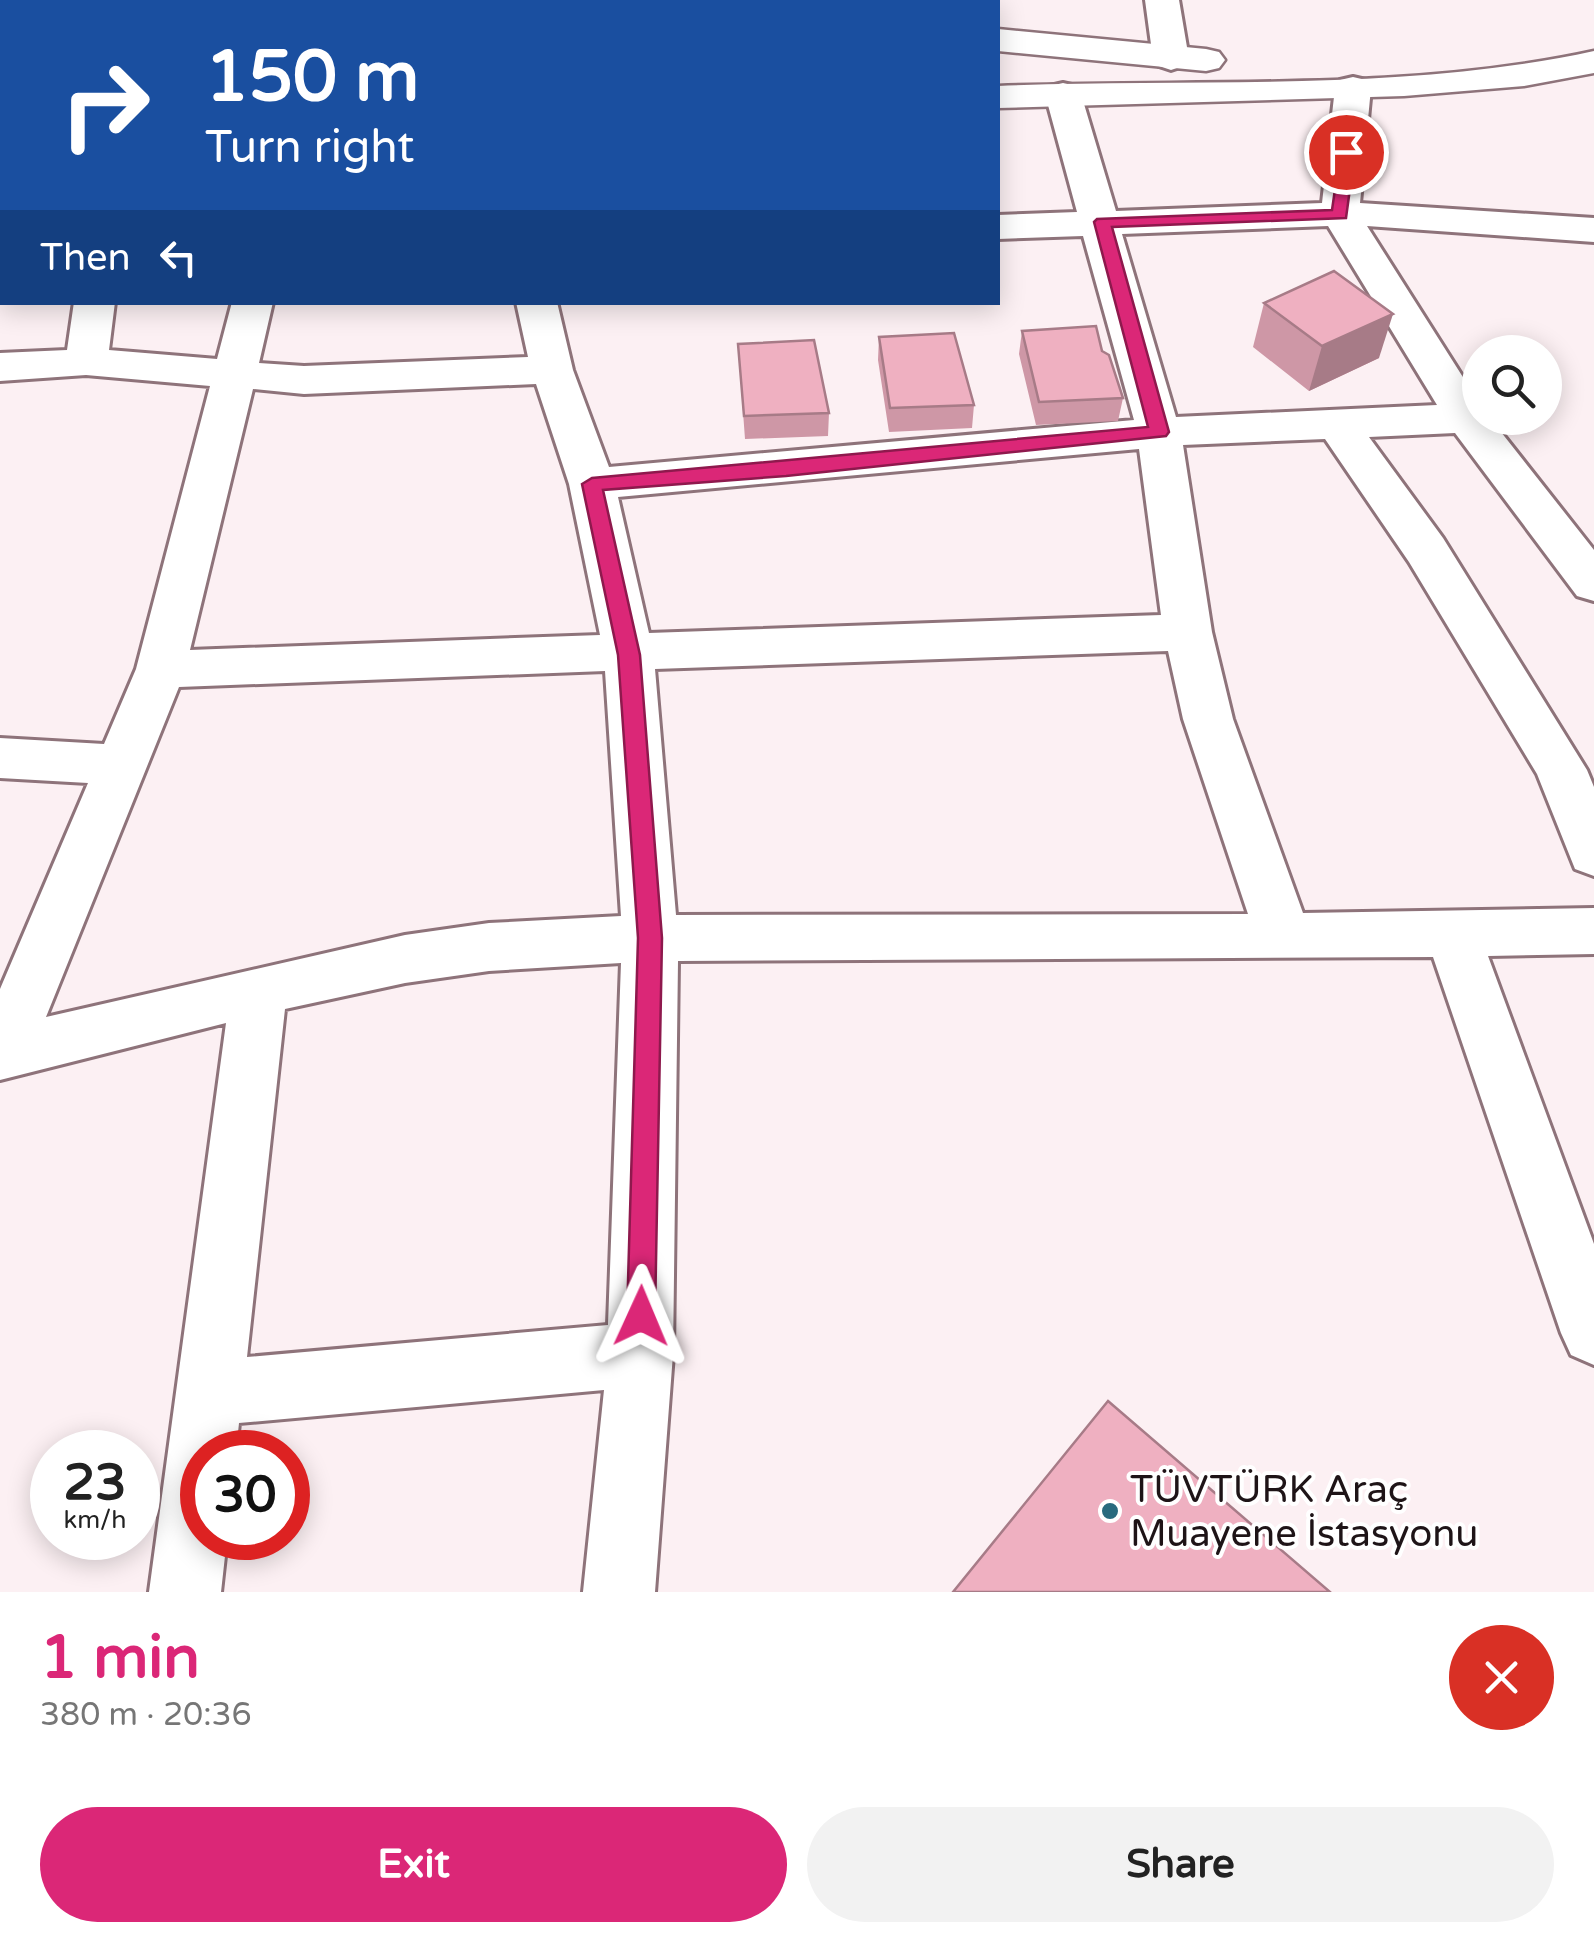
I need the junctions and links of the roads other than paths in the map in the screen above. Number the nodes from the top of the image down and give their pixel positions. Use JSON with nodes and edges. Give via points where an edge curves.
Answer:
{"nodes":[{"id":1,"x":1162,"y":0,"type":"edge"},
{"id":2,"x":1000,"y":40,"type":"edge"},
{"id":3,"x":1594,"y":53,"type":"edge"},
{"id":4,"x":1171,"y":59,"type":"junction"},
{"id":5,"x":1594,"y":62,"type":"edge"},
{"id":6,"x":1353,"y":88,"type":"junction"},
{"id":7,"x":1064,"y":94,"type":"junction"},
{"id":8,"x":1000,"y":97,"type":"edge"},
{"id":9,"x":1340,"y":214,"type":"junction"},
{"id":10,"x":1102,"y":222,"type":"junction"},
{"id":11,"x":1000,"y":228,"type":"edge"},
{"id":12,"x":1594,"y":230,"type":"edge"},
{"id":13,"x":95,"y":305,"type":"edge"},
{"id":14,"x":252,"y":305,"type":"edge"},
{"id":15,"x":537,"y":305,"type":"edge"},
{"id":16,"x":86,"y":362,"type":"junction"},
{"id":17,"x":0,"y":367,"type":"edge"},
{"id":18,"x":552,"y":370,"type":"junction"},
{"id":19,"x":236,"y":375,"type":"junction"},
{"id":20,"x":1462,"y":410,"type":"edge"},
{"id":21,"x":1462,"y":418,"type":"edge"},
{"id":22,"x":1338,"y":424,"type":"junction"},
{"id":23,"x":1159,"y":432,"type":"junction"},
{"id":24,"x":1480,"y":435,"type":"edge"},
{"id":25,"x":592,"y":484,"type":"junction"},
{"id":26,"x":1594,"y":584,"type":"edge"},
{"id":27,"x":1188,"y":632,"type":"junction"},
{"id":28,"x":629,"y":655,"type":"junction"},
{"id":29,"x":161,"y":669,"type":"junction"},
{"id":30,"x":0,"y":758,"type":"edge"},
{"id":31,"x":122,"y":764,"type":"junction"},
{"id":32,"x":1594,"y":854,"type":"edge"},
{"id":33,"x":1594,"y":931,"type":"edge"},
{"id":34,"x":1452,"y":933,"type":"junction"},
{"id":35,"x":1284,"y":937,"type":"junction"},
{"id":36,"x":650,"y":938,"type":"junction"},
{"id":37,"x":259,"y":990,"type":"junction"},
{"id":38,"x":1,"y":1053,"type":"edge"},
{"id":39,"x":1594,"y":1332,"type":"edge"},
{"id":40,"x":640,"y":1354,"type":"junction"},
{"id":41,"x":209,"y":1394,"type":"junction"},
{"id":42,"x":184,"y":1592,"type":"edge"},
{"id":43,"x":620,"y":1592,"type":"edge"}],
"edges":[{"from":1,"to":4,"type":"street"},
{"from":2,"to":4,"type":"main road"},
{"from":3,"to":4,"type":"main road","via":[[1335,63]]},
{"from":5,"to":6,"type":"main road","via":[[1481,80]]},
{"from":6,"to":7,"type":"main road"},
{"from":6,"to":9,"type":"street"},
{"from":7,"to":8,"type":"main road"},
{"from":7,"to":10,"type":"street"},
{"from":9,"to":10,"type":"street"},
{"from":9,"to":12,"type":"street"},
{"from":9,"to":20,"type":"street"},
{"from":10,"to":11,"type":"street"},
{"from":10,"to":23,"type":"street"},
{"from":13,"to":16,"type":"street"},
{"from":14,"to":19,"type":"street"},
{"from":15,"to":18,"type":"street"},
{"from":16,"to":17,"type":"street"},
{"from":16,"to":19,"type":"street"},
{"from":18,"to":19,"type":"street","via":[[304,380]]},
{"from":18,"to":25,"type":"street"},
{"from":19,"to":29,"type":"street"},
{"from":21,"to":22,"type":"street"},
{"from":22,"to":23,"type":"street"},
{"from":22,"to":32,"type":"street","via":[[1426,550],[1561,770]]},
{"from":23,"to":25,"type":"street"},
{"from":23,"to":27,"type":"street"},
{"from":24,"to":26,"type":"street"},
{"from":25,"to":28,"type":"street"},
{"from":27,"to":28,"type":"street"},
{"from":27,"to":35,"type":"street","via":[[1208,719]]},
{"from":28,"to":29,"type":"street"},
{"from":28,"to":36,"type":"street"},
{"from":29,"to":31,"type":"street"},
{"from":30,"to":31,"type":"street"},
{"from":31,"to":38,"type":"street"},
{"from":33,"to":34,"type":"street"},
{"from":34,"to":35,"type":"street"},
{"from":34,"to":39,"type":"street"},
{"from":35,"to":36,"type":"street"},
{"from":36,"to":37,"type":"street","via":[[489,947]]},
{"from":36,"to":40,"type":"street"},
{"from":37,"to":38,"type":"street"},
{"from":37,"to":41,"type":"street"},
{"from":40,"to":41,"type":"street"},
{"from":40,"to":43,"type":"street"},
{"from":41,"to":42,"type":"street"}]}
